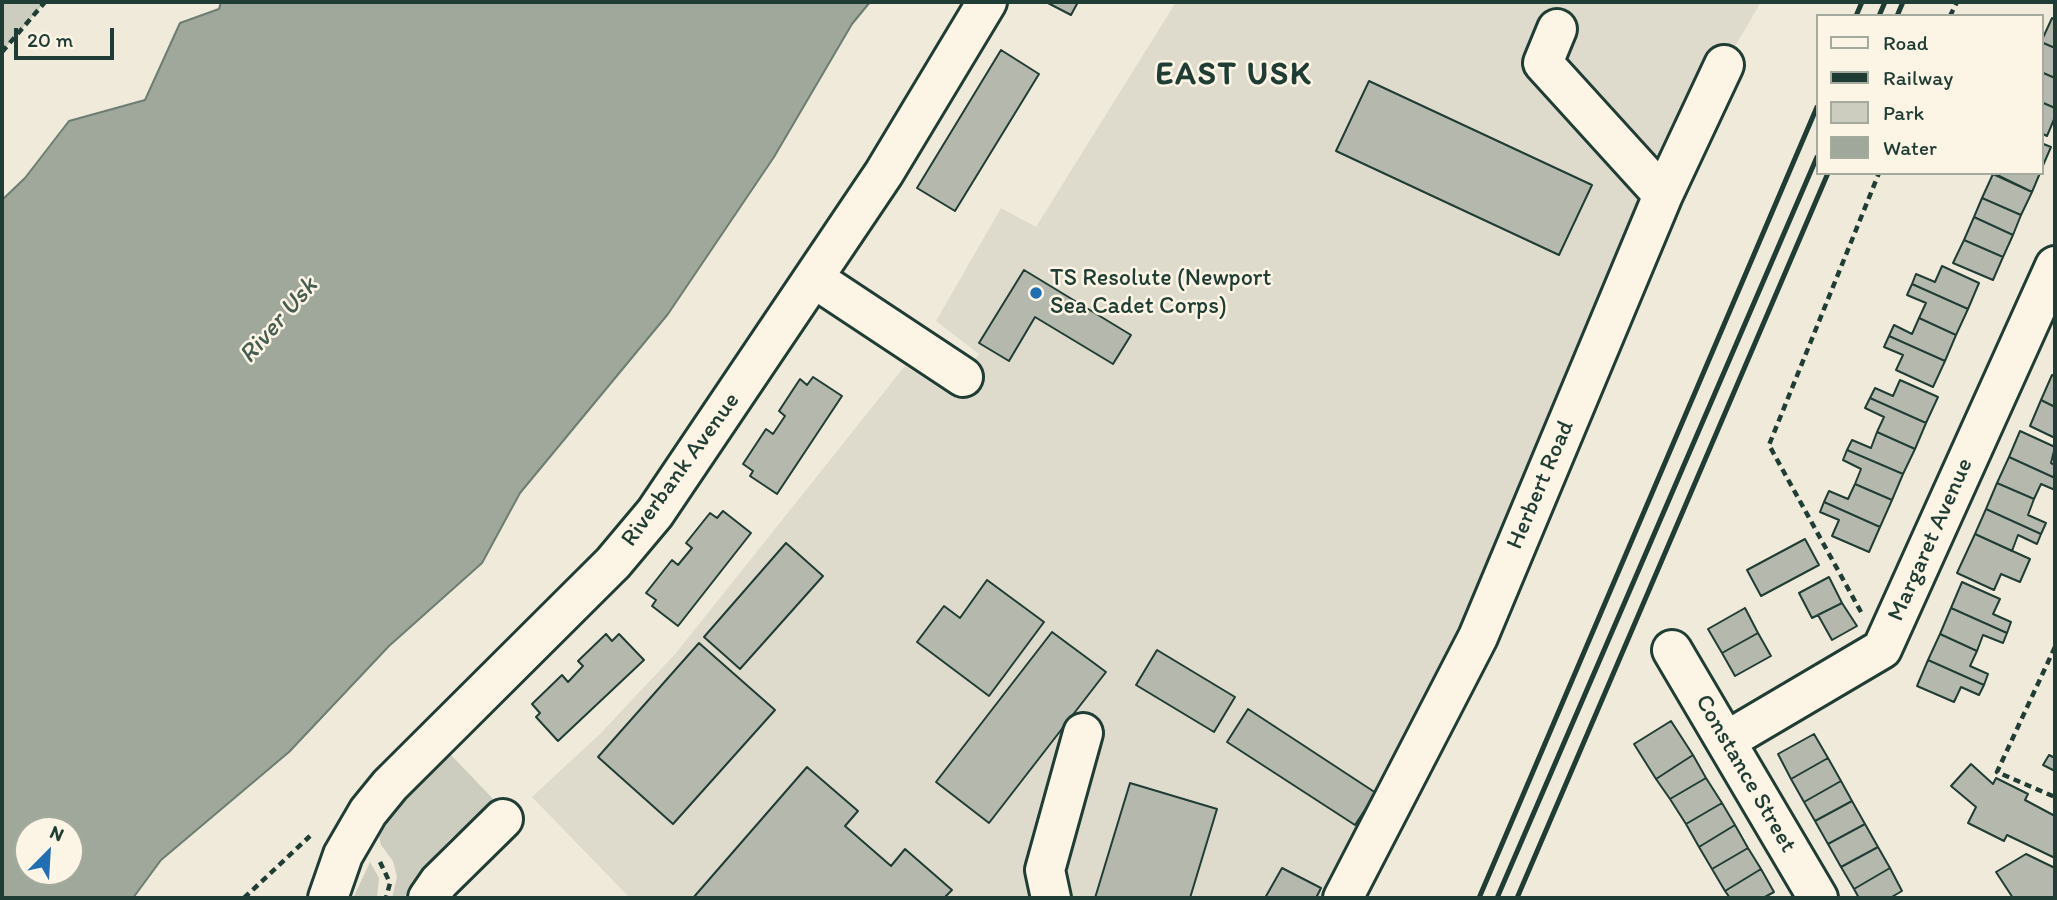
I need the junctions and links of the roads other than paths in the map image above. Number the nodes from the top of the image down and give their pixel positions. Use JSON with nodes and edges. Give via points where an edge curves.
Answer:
{"nodes":[{"id":1,"x":987,"y":2,"type":"edge"},
{"id":2,"x":1557,"y":29,"type":"dead end"},
{"id":3,"x":1724,"y":65,"type":"dead end"},
{"id":4,"x":1663,"y":195,"type":"junction"},
{"id":5,"x":2055,"y":266,"type":"edge"},
{"id":6,"x":815,"y":279,"type":"junction"},
{"id":7,"x":963,"y":377,"type":"dead end"},
{"id":8,"x":1672,"y":650,"type":"dead end"},
{"id":9,"x":1083,"y":733,"type":"dead end"},
{"id":10,"x":1726,"y":741,"type":"junction"},
{"id":11,"x":503,"y":819,"type":"dead end"},
{"id":12,"x":328,"y":898,"type":"edge"},
{"id":13,"x":428,"y":898,"type":"edge"},
{"id":14,"x":1051,"y":898,"type":"edge"},
{"id":15,"x":1343,"y":898,"type":"edge"},
{"id":16,"x":1818,"y":898,"type":"edge"}],
"edges":[{"from":1,"to":6,"type":"street","name":"Riverbank Avenue"},
{"from":2,"to":4,"type":"street","via":[[1543,63]]},
{"from":3,"to":4,"type":"street","name":"Herbert Road"},
{"from":4,"to":15,"type":"street","name":"Herbert Road","via":[[1478,637]]},
{"from":5,"to":10,"type":"street","name":"Margaret Avenue","via":[[1882,649]]},
{"from":6,"to":7,"type":"street"},
{"from":6,"to":12,"type":"street","name":"Riverbank Avenue","via":[[690,464],[613,563],[368,812],[343,855]]},
{"from":8,"to":10,"type":"street","name":"Constance Street"},
{"from":9,"to":14,"type":"street","via":[[1045,870]]},
{"from":10,"to":16,"type":"street","name":"Constance Street"},
{"from":11,"to":13,"type":"street"}]}
